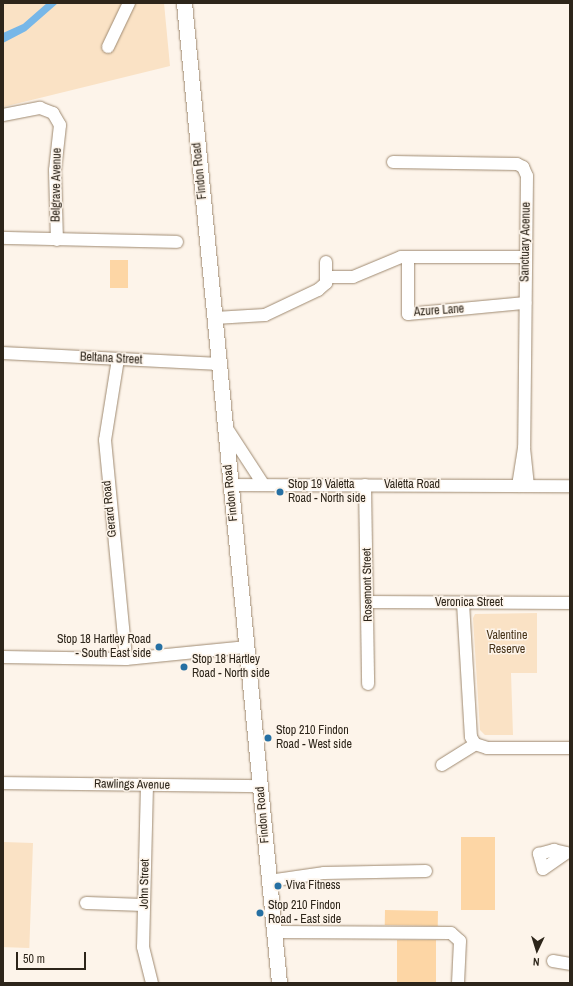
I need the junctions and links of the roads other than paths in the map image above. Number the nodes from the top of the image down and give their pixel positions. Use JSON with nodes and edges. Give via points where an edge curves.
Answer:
{"nodes":[{"id":1,"x":129,"y":3,"type":"edge"},
{"id":2,"x":184,"y":3,"type":"edge"},
{"id":3,"x":108,"y":47,"type":"dead end"},
{"id":4,"x":3,"y":115,"type":"edge"},
{"id":5,"x":393,"y":162,"type":"dead end"},
{"id":6,"x":3,"y":238,"type":"edge"},
{"id":7,"x":57,"y":240,"type":"junction"},
{"id":8,"x":177,"y":242,"type":"dead end"},
{"id":9,"x":408,"y":257,"type":"junction"},
{"id":10,"x":526,"y":257,"type":"junction"},
{"id":11,"x":326,"y":262,"type":"dead end"},
{"id":12,"x":327,"y":277,"type":"junction"},
{"id":13,"x":525,"y":303,"type":"junction"},
{"id":14,"x":215,"y":318,"type":"junction"},
{"id":15,"x":3,"y":353,"type":"edge"},
{"id":16,"x":118,"y":359,"type":"junction"},
{"id":17,"x":219,"y":364,"type":"junction"},
{"id":18,"x":225,"y":426,"type":"junction"},
{"id":19,"x":231,"y":484,"type":"junction"},
{"id":20,"x":263,"y":484,"type":"junction"},
{"id":21,"x":364,"y":485,"type":"junction"},
{"id":22,"x":523,"y":486,"type":"junction"},
{"id":23,"x":570,"y":486,"type":"edge"},
{"id":24,"x":369,"y":602,"type":"junction"},
{"id":25,"x":463,"y":603,"type":"junction"},
{"id":26,"x":570,"y":603,"type":"edge"},
{"id":27,"x":247,"y":647,"type":"junction"},
{"id":28,"x":3,"y":657,"type":"edge"},
{"id":29,"x":126,"y":659,"type":"junction"},
{"id":30,"x":368,"y":684,"type":"dead end"},
{"id":31,"x":475,"y":744,"type":"junction"},
{"id":32,"x":570,"y":748,"type":"edge"},
{"id":33,"x":442,"y":765,"type":"dead end"},
{"id":34,"x":3,"y":782,"type":"edge"},
{"id":35,"x":147,"y":785,"type":"junction"},
{"id":36,"x":261,"y":786,"type":"junction"},
{"id":37,"x":426,"y":871,"type":"dead end"},
{"id":38,"x":269,"y":881,"type":"junction"},
{"id":39,"x":86,"y":903,"type":"dead end"},
{"id":40,"x":144,"y":905,"type":"junction"},
{"id":41,"x":274,"y":932,"type":"junction"},
{"id":42,"x":553,"y":961,"type":"dead end"},
{"id":43,"x":570,"y":964,"type":"edge"},
{"id":44,"x":152,"y":983,"type":"edge"},
{"id":45,"x":279,"y":983,"type":"edge"},
{"id":46,"x":458,"y":983,"type":"edge"}],
"edges":[{"from":1,"to":3,"type":"street"},
{"from":2,"to":14,"type":"main road","name":"Findon Road"},
{"from":4,"to":7,"type":"street","name":"Belgrave Avenue","via":[[40,108],[53,113],[60,125],[55,170]]},
{"from":5,"to":10,"type":"street","name":"Sanctuary Acenue","via":[[517,164],[523,168],[527,176]]},
{"from":6,"to":7,"type":"street"},
{"from":7,"to":8,"type":"street"},
{"from":9,"to":10,"type":"street"},
{"from":9,"to":12,"type":"street","via":[[353,277]]},
{"from":9,"to":13,"type":"street","name":"Azure Lane","via":[[408,314]]},
{"from":10,"to":13,"type":"street","name":"Sanctuary Acenue"},
{"from":11,"to":12,"type":"street"},
{"from":12,"to":14,"type":"street","via":[[318,290],[265,315]]},
{"from":13,"to":22,"type":"street","name":"Sanctuary Acenue"},
{"from":14,"to":17,"type":"main road","name":"Findon Road"},
{"from":15,"to":16,"type":"street","name":"Beltana Street"},
{"from":16,"to":17,"type":"street","name":"Beltana Street"},
{"from":16,"to":29,"type":"street","name":"Gerard Road","via":[[105,440]]},
{"from":17,"to":18,"type":"main road","name":"Findon Road"},
{"from":18,"to":19,"type":"main road","name":"Findon Road"},
{"from":18,"to":20,"type":"street"},
{"from":19,"to":20,"type":"street","name":"Valetta Road"},
{"from":19,"to":27,"type":"main road","name":"Findon Road"},
{"from":20,"to":21,"type":"street","name":"Valetta Road"},
{"from":21,"to":22,"type":"street","name":"Valetta Road"},
{"from":21,"to":24,"type":"street","name":"Rosemont Street"},
{"from":22,"to":23,"type":"street","name":"Valetta Road"},
{"from":24,"to":25,"type":"street","name":"Veronica Street"},
{"from":24,"to":30,"type":"street","name":"Rosemont Street"},
{"from":25,"to":26,"type":"street","name":"Veronica Street"},
{"from":25,"to":31,"type":"street","via":[[471,737]]},
{"from":27,"to":29,"type":"street"},
{"from":27,"to":36,"type":"main road","name":"Findon Road"},
{"from":28,"to":29,"type":"street"},
{"from":31,"to":32,"type":"street","via":[[487,748]]},
{"from":31,"to":33,"type":"street"},
{"from":34,"to":35,"type":"street","name":"Rawlings Avenue"},
{"from":35,"to":36,"type":"street","name":"Rawlings Avenue"},
{"from":35,"to":40,"type":"street","name":"John Street"},
{"from":36,"to":38,"type":"main road","name":"Findon Road"},
{"from":37,"to":38,"type":"street","via":[[324,873]]},
{"from":38,"to":41,"type":"main road","name":"Findon Road"},
{"from":39,"to":40,"type":"street"},
{"from":40,"to":44,"type":"street","name":"John Street","via":[[143,947]]},
{"from":41,"to":45,"type":"main road","name":"Findon Road"},
{"from":41,"to":46,"type":"street","via":[[450,933],[460,942]]},
{"from":42,"to":43,"type":"street"}]}
